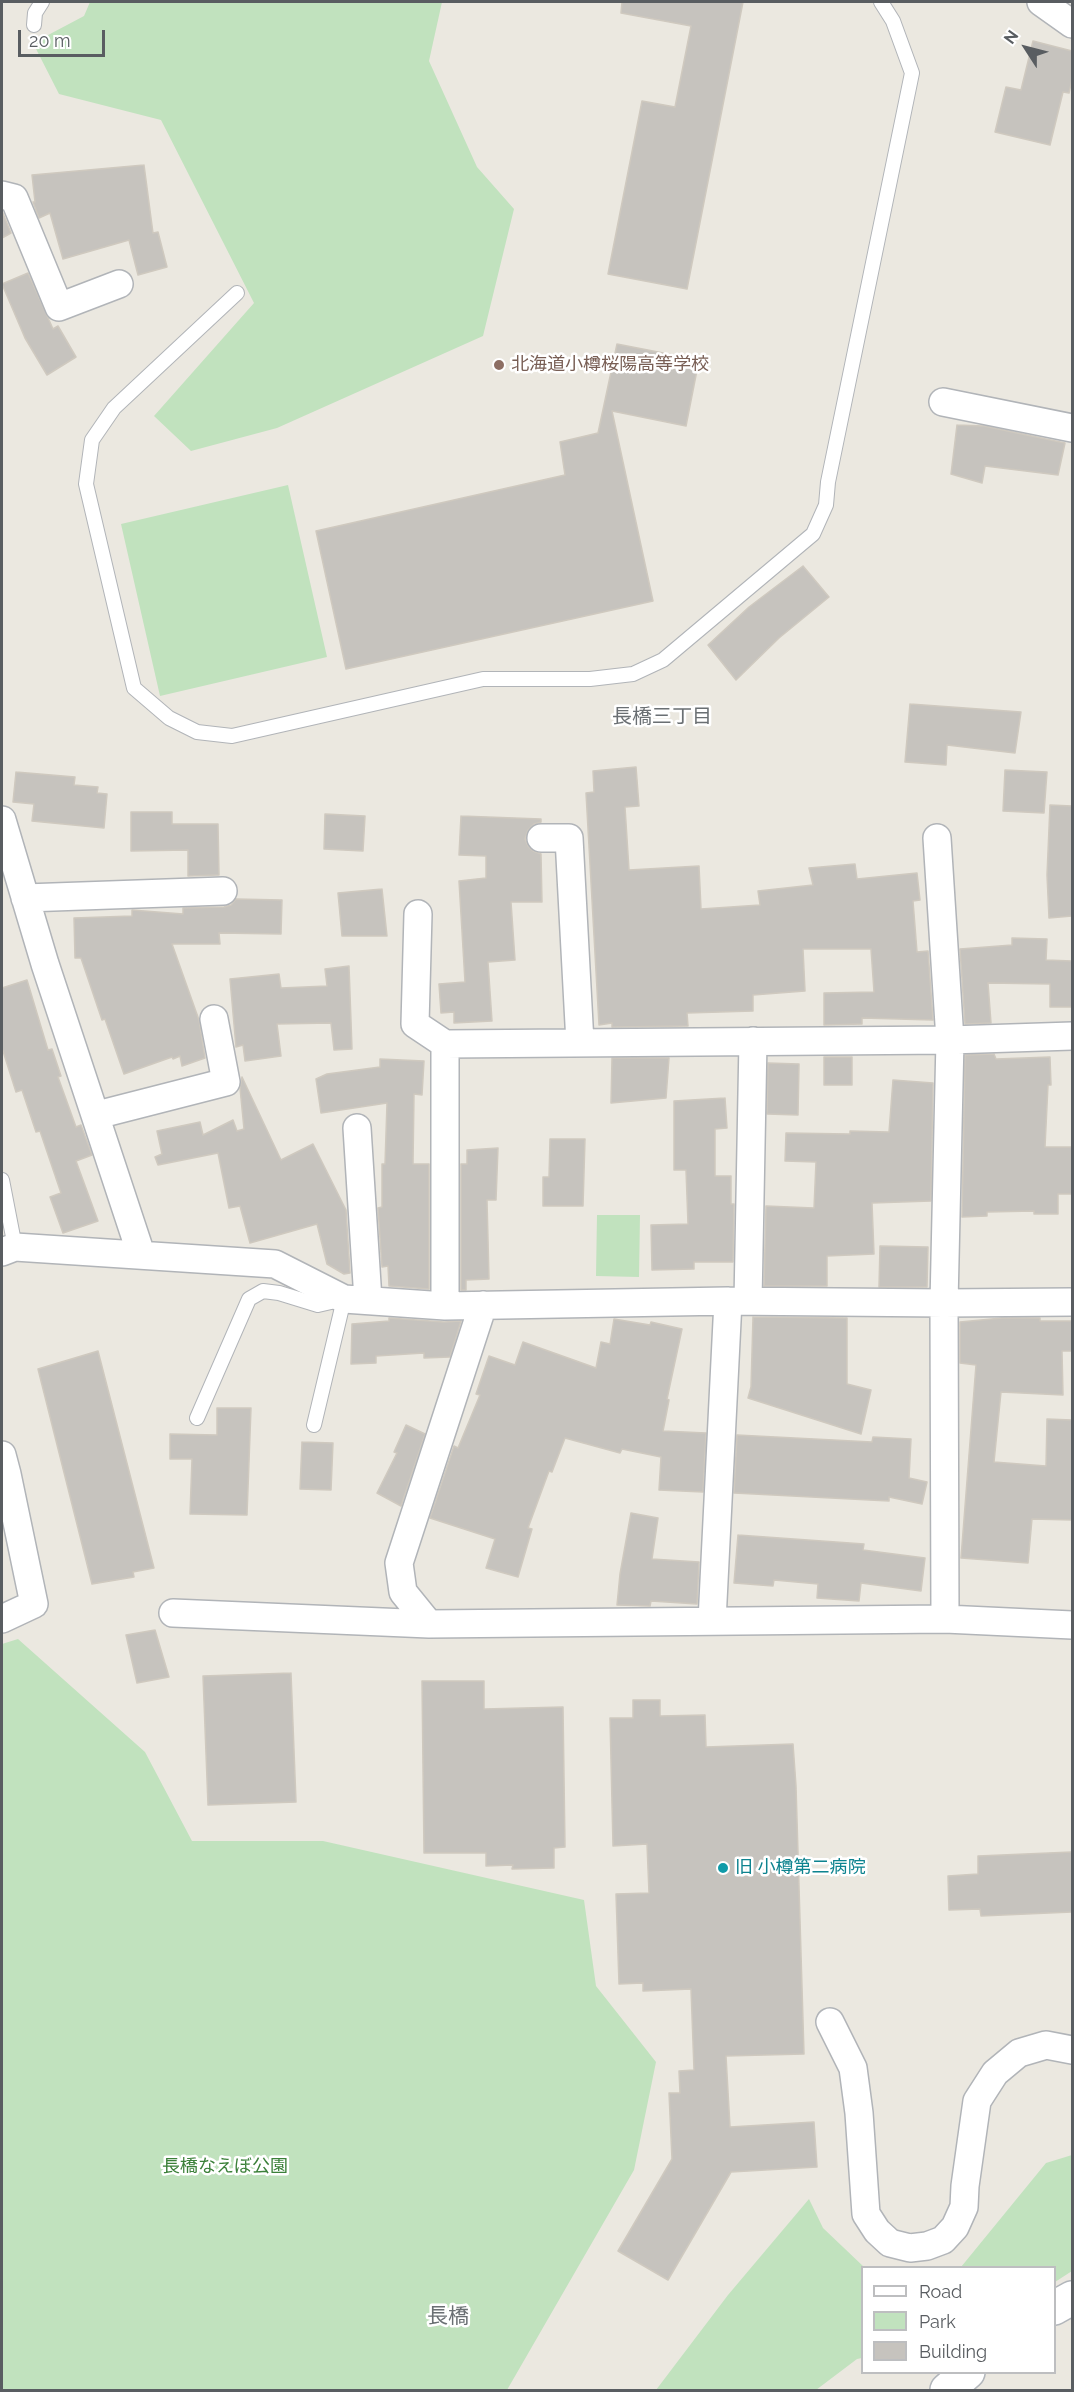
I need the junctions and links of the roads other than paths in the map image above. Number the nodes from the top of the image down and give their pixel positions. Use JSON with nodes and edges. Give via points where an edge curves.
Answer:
{"nodes":[{"id":1,"x":42,"y":2,"type":"edge"},
{"id":2,"x":881,"y":2,"type":"edge"},
{"id":3,"x":1041,"y":2,"type":"edge"},
{"id":4,"x":1072,"y":24,"type":"edge"},
{"id":5,"x":34,"y":25,"type":"dead end"},
{"id":6,"x":2,"y":195,"type":"edge"},
{"id":7,"x":119,"y":284,"type":"dead end"},
{"id":8,"x":237,"y":293,"type":"dead end"},
{"id":9,"x":943,"y":402,"type":"dead end"},
{"id":10,"x":1072,"y":428,"type":"edge"},
{"id":11,"x":2,"y":820,"type":"edge"},
{"id":12,"x":541,"y":838,"type":"dead end"},
{"id":13,"x":937,"y":838,"type":"dead end"},
{"id":14,"x":223,"y":891,"type":"dead end"},
{"id":15,"x":25,"y":898,"type":"junction"},
{"id":16,"x":418,"y":914,"type":"dead end"},
{"id":17,"x":214,"y":1019,"type":"dead end"},
{"id":18,"x":1072,"y":1036,"type":"edge"},
{"id":19,"x":950,"y":1040,"type":"junction"},
{"id":20,"x":753,"y":1041,"type":"junction"},
{"id":21,"x":580,"y":1043,"type":"junction"},
{"id":22,"x":445,"y":1044,"type":"junction"},
{"id":23,"x":97,"y":1115,"type":"junction"},
{"id":24,"x":357,"y":1128,"type":"dead end"},
{"id":25,"x":2,"y":1180,"type":"edge"},
{"id":26,"x":8,"y":1249,"type":"edge"},
{"id":27,"x":141,"y":1254,"type":"junction"},
{"id":28,"x":356,"y":1300,"type":"junction"},
{"id":29,"x":738,"y":1301,"type":"junction"},
{"id":30,"x":1072,"y":1302,"type":"edge"},
{"id":31,"x":944,"y":1303,"type":"junction"},
{"id":32,"x":483,"y":1305,"type":"junction"},
{"id":33,"x":445,"y":1306,"type":"junction"},
{"id":34,"x":197,"y":1418,"type":"dead end"},
{"id":35,"x":314,"y":1425,"type":"dead end"},
{"id":36,"x":2,"y":1455,"type":"edge"},
{"id":37,"x":173,"y":1613,"type":"dead end"},
{"id":38,"x":2,"y":1619,"type":"edge"},
{"id":39,"x":945,"y":1619,"type":"junction"},
{"id":40,"x":712,"y":1621,"type":"junction"},
{"id":41,"x":429,"y":1624,"type":"junction"},
{"id":42,"x":1072,"y":1625,"type":"edge"},
{"id":43,"x":830,"y":2022,"type":"dead end"},
{"id":44,"x":1072,"y":2050,"type":"edge"},
{"id":45,"x":1072,"y":2298,"type":"edge"},
{"id":46,"x":1056,"y":2307,"type":"edge"},
{"id":47,"x":967,"y":2374,"type":"edge"},
{"id":48,"x":947,"y":2391,"type":"edge"}],
"edges":[{"from":1,"to":5,"type":"lane","via":[[34,14]]},
{"from":2,"to":8,"type":"lane","via":[[893,21],[912,74],[826,505],[813,534],[663,660],[633,674],[590,679],[483,680],[232,736],[197,732],[169,718],[134,688],[86,484],[92,440],[114,408]]},
{"from":3,"to":4,"type":"street"},
{"from":6,"to":7,"type":"street","via":[[14,198],[59,307]]},
{"from":9,"to":10,"type":"street"},
{"from":11,"to":15,"type":"street"},
{"from":12,"to":21,"type":"street","via":[[569,838]]},
{"from":13,"to":19,"type":"street"},
{"from":14,"to":15,"type":"street"},
{"from":15,"to":23,"type":"street"},
{"from":16,"to":22,"type":"street","via":[[415,1024]]},
{"from":17,"to":23,"type":"street","via":[[226,1082]]},
{"from":18,"to":19,"type":"street"},
{"from":19,"to":20,"type":"street"},
{"from":19,"to":31,"type":"street"},
{"from":20,"to":21,"type":"street"},
{"from":20,"to":29,"type":"street"},
{"from":21,"to":22,"type":"street"},
{"from":22,"to":33,"type":"street"},
{"from":23,"to":27,"type":"street"},
{"from":24,"to":28,"type":"street"},
{"from":25,"to":26,"type":"lane"},
{"from":26,"to":27,"type":"street"},
{"from":27,"to":28,"type":"street","via":[[275,1264]]},
{"from":28,"to":33,"type":"street"},
{"from":28,"to":34,"type":"lane","via":[[318,1305],[263,1291],[249,1299]]},
{"from":28,"to":35,"type":"lane"},
{"from":29,"to":31,"type":"street"},
{"from":29,"to":32,"type":"street"},
{"from":29,"to":40,"type":"street"},
{"from":30,"to":31,"type":"street"},
{"from":31,"to":39,"type":"street"},
{"from":32,"to":33,"type":"street"},
{"from":32,"to":41,"type":"street","via":[[399,1563],[403,1592]]},
{"from":36,"to":38,"type":"street","via":[[34,1604]]},
{"from":37,"to":41,"type":"street"},
{"from":39,"to":40,"type":"street"},
{"from":39,"to":42,"type":"street"},
{"from":40,"to":41,"type":"street"},
{"from":43,"to":44,"type":"street","via":[[853,2068],[866,2214],[890,2243],[910,2248],[943,2240],[955,2227],[964,2207],[977,2101],[995,2073],[1019,2053],[1046,2045]]},
{"from":45,"to":46,"type":"street"},
{"from":47,"to":48,"type":"street"}]}
